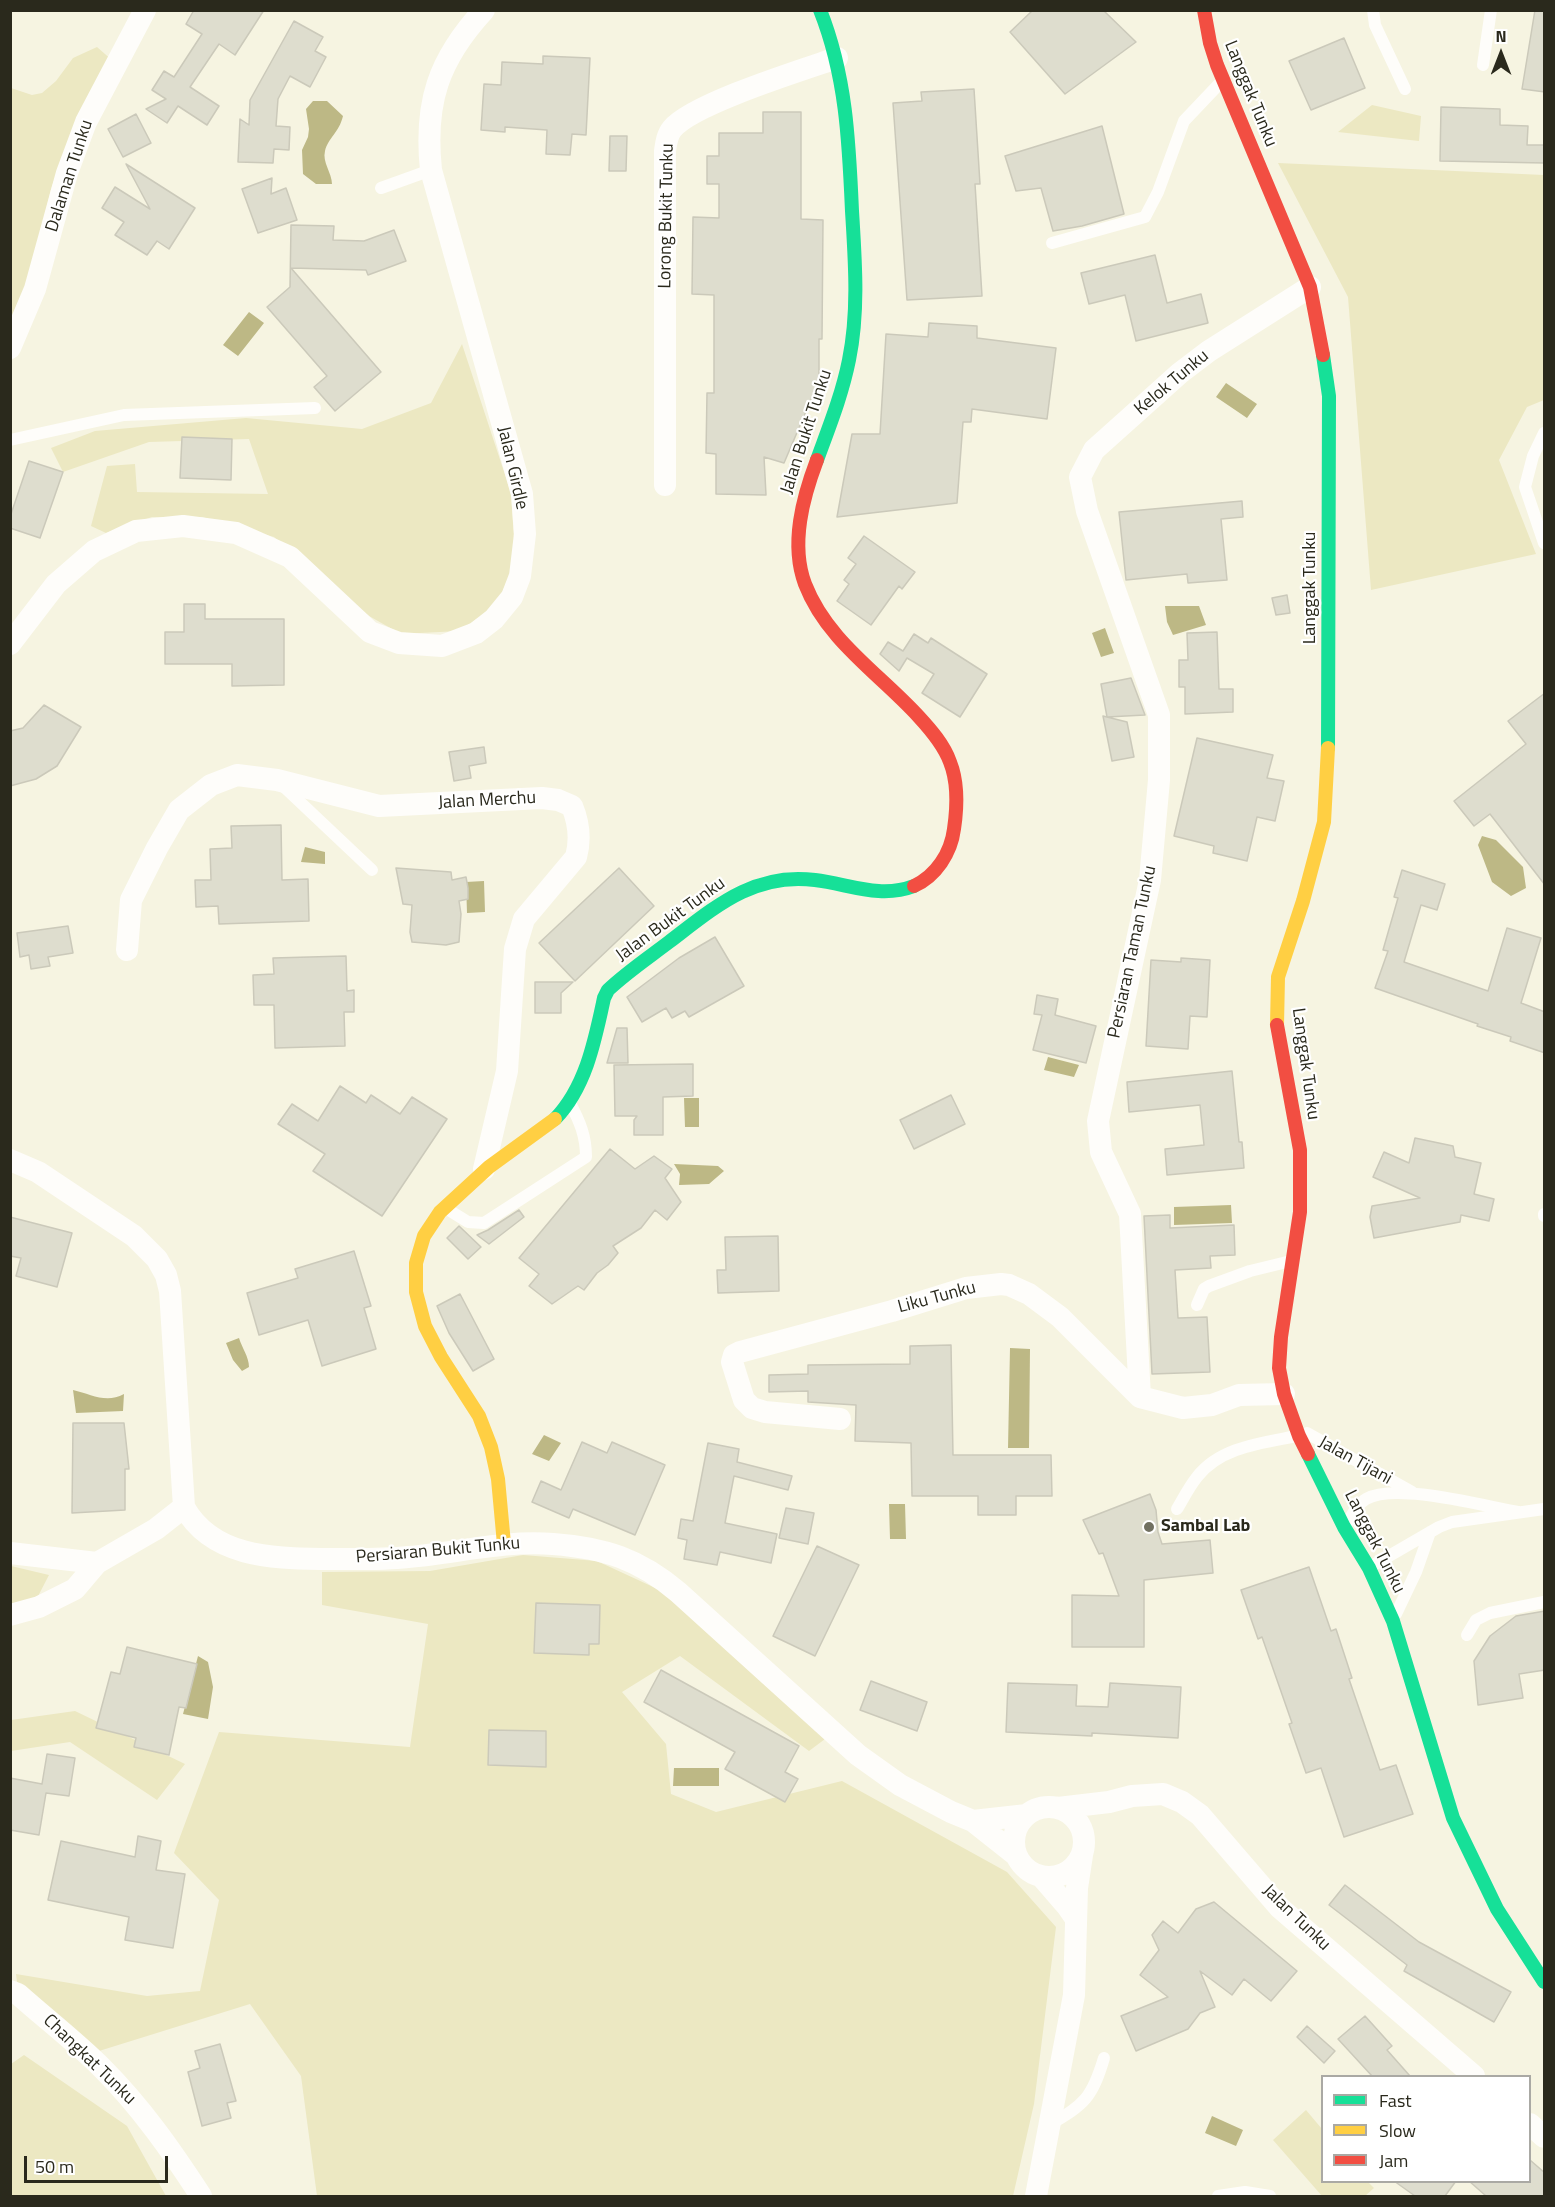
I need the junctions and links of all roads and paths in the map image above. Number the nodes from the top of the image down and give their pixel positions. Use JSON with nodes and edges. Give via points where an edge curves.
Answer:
{"nodes":[{"id":1,"x":145,"y":10,"type":"edge"},
{"id":2,"x":484,"y":10,"type":"edge"},
{"id":3,"x":820,"y":10,"type":"edge"},
{"id":4,"x":1204,"y":10,"type":"edge"},
{"id":5,"x":1373,"y":10,"type":"edge"},
{"id":6,"x":1491,"y":10,"type":"edge"},
{"id":7,"x":837,"y":58,"type":"junction"},
{"id":8,"x":1482,"y":64,"type":"dead end"},
{"id":9,"x":1223,"y":80,"type":"junction"},
{"id":10,"x":1405,"y":89,"type":"dead end"},
{"id":11,"x":431,"y":170,"type":"junction"},
{"id":12,"x":381,"y":188,"type":"dead end"},
{"id":13,"x":1052,"y":243,"type":"dead end"},
{"id":14,"x":1310,"y":287,"type":"junction"},
{"id":15,"x":10,"y":348,"type":"edge"},
{"id":16,"x":315,"y":408,"type":"dead end"},
{"id":17,"x":1545,"y":433,"type":"edge"},
{"id":18,"x":10,"y":440,"type":"edge"},
{"id":19,"x":665,"y":484,"type":"dead end"},
{"id":20,"x":1087,"y":511,"type":"joint"},
{"id":21,"x":1545,"y":543,"type":"edge"},
{"id":22,"x":10,"y":644,"type":"edge"},
{"id":23,"x":277,"y":780,"type":"junction"},
{"id":24,"x":372,"y":870,"type":"dead end"},
{"id":25,"x":127,"y":950,"type":"dead end"},
{"id":26,"x":570,"y":1102,"type":"junction"},
{"id":27,"x":10,"y":1160,"type":"edge"},
{"id":28,"x":484,"y":1169,"type":"junction"},
{"id":29,"x":446,"y":1208,"type":"junction"},
{"id":30,"x":1292,"y":1261,"type":"junction"},
{"id":31,"x":1197,"y":1305,"type":"dead end"},
{"id":32,"x":1284,"y":1394,"type":"junction"},
{"id":33,"x":1140,"y":1397,"type":"junction"},
{"id":34,"x":840,"y":1419,"type":"dead end"},
{"id":35,"x":1297,"y":1431,"type":"junction"},
{"id":36,"x":1416,"y":1494,"type":"junction"},
{"id":37,"x":184,"y":1507,"type":"junction"},
{"id":38,"x":1177,"y":1509,"type":"dead end"},
{"id":39,"x":1518,"y":1512,"type":"junction"},
{"id":40,"x":1544,"y":1513,"type":"edge"},
{"id":41,"x":1344,"y":1527,"type":"junction"},
{"id":42,"x":1430,"y":1532,"type":"junction"},
{"id":43,"x":504,"y":1544,"type":"junction"},
{"id":44,"x":10,"y":1553,"type":"edge"},
{"id":45,"x":96,"y":1563,"type":"junction"},
{"id":46,"x":1369,"y":1568,"type":"junction"},
{"id":47,"x":1545,"y":1602,"type":"edge"},
{"id":48,"x":10,"y":1615,"type":"edge"},
{"id":49,"x":1393,"y":1621,"type":"junction"},
{"id":50,"x":1467,"y":1635,"type":"dead end"},
{"id":51,"x":1109,"y":1802,"type":"junction"},
{"id":52,"x":1058,"y":1808,"type":"junction"},
{"id":53,"x":1027,"y":1815,"type":"junction"},
{"id":54,"x":974,"y":1821,"type":"junction"},
{"id":55,"x":1084,"y":1850,"type":"junction"},
{"id":56,"x":1016,"y":1855,"type":"junction"},
{"id":57,"x":1041,"y":1876,"type":"junction"},
{"id":58,"x":1076,"y":1919,"type":"junction"},
{"id":59,"x":1545,"y":1982,"type":"edge"},
{"id":60,"x":10,"y":1991,"type":"edge"},
{"id":61,"x":1104,"y":2058,"type":"dead end"},
{"id":62,"x":1473,"y":2075,"type":"edge"},
{"id":63,"x":1050,"y":2125,"type":"junction"},
{"id":64,"x":1531,"y":2125,"type":"edge"},
{"id":65,"x":1545,"y":2137,"type":"edge"},
{"id":66,"x":201,"y":2196,"type":"edge"},
{"id":67,"x":1036,"y":2196,"type":"edge"},
{"id":68,"x":1219,"y":2196,"type":"edge"},
{"id":69,"x":1270,"y":2196,"type":"edge"}],
"edges":[{"from":1,"to":15,"type":"street","name":"Dalaman Tunku","via":[[86,122],[67,173],[35,289]]},
{"from":2,"to":11,"type":"street","name":"Jalan Girdle","via":[[465,31],[442,70],[433,97],[428,139]]},
{"from":3,"to":7,"type":"street","name":"Jalan Bukit Tunku"},
{"from":4,"to":9,"type":"street","name":"Langgak Tunku"},
{"from":5,"to":10,"type":"lane","via":[[1374,25]]},
{"from":6,"to":8,"type":"lane"},
{"from":7,"to":19,"type":"street","name":"Lorong Bukit Tunku","via":[[715,103],[687,117],[672,129],[667,139]]},
{"from":7,"to":26,"type":"street","name":"Jalan Bukit Tunku","via":[[848,122],[854,242],[853,329],[845,382],[806,485],[800,513],[799,555],[805,583],[820,614],[842,643],[914,709],[942,745],[956,789],[954,832],[939,866],[925,879],[896,893],[867,892],[813,880],[780,881],[754,886],[725,899],[608,990],[589,1062]]},
{"from":9,"to":13,"type":"lane","via":[[1184,121],[1145,216]]},
{"from":9,"to":14,"type":"street","name":"Langgak Tunku"},
{"from":11,"to":12,"type":"lane"},
{"from":11,"to":22,"type":"street","name":"Jalan Girdle","via":[[522,494],[525,534],[520,576],[512,597],[494,619],[476,633],[442,646],[399,643],[370,632],[290,557],[236,532],[183,526],[136,531],[94,551],[56,584]]},
{"from":14,"to":20,"type":"street","name":"Kelok Tunku","via":[[1209,351],[1094,450],[1080,477]]},
{"from":14,"to":30,"type":"street","name":"Langgak Tunku","via":[[1329,396],[1329,738],[1324,822],[1278,977],[1277,1023],[1300,1150],[1300,1212]]},
{"from":16,"to":18,"type":"lane","via":[[124,415]]},
{"from":17,"to":21,"type":"lane","via":[[1533,456],[1525,487]]},
{"from":20,"to":33,"type":"street","name":"Persiaran Taman Tunku","via":[[1159,715],[1159,780],[1150,880],[1098,1121],[1101,1152],[1130,1214]]},
{"from":23,"to":24,"type":"lane"},
{"from":23,"to":25,"type":"street","name":"Jalan Merchu","via":[[237,776],[211,785],[179,810],[131,900]]},
{"from":23,"to":28,"type":"street","name":"Jalan Merchu","via":[[379,806],[542,798],[572,806],[579,822],[576,857],[524,918],[518,936],[507,1071]]},
{"from":26,"to":28,"type":"street","name":"Jalan Bukit Tunku","via":[[546,1127]]},
{"from":26,"to":29,"type":"lane","via":[[582,1125],[586,1157],[484,1223],[468,1222]]},
{"from":27,"to":37,"type":"street","via":[[38,1172],[134,1236],[157,1259],[166,1275]]},
{"from":28,"to":29,"type":"street","name":"Jalan Bukit Tunku"},
{"from":29,"to":43,"type":"street","name":"Jalan Bukit Tunku","via":[[434,1220],[416,1258],[416,1292],[425,1330],[479,1416],[489,1440],[499,1478]]},
{"from":30,"to":31,"type":"lane","via":[[1209,1286]]},
{"from":30,"to":32,"type":"street","name":"Langgak Tunku","via":[[1279,1368]]},
{"from":32,"to":33,"type":"street","name":"Liku Tunku","via":[[1239,1395],[1212,1405],[1183,1408]]},
{"from":32,"to":35,"type":"street","name":"Langgak Tunku"},
{"from":33,"to":34,"type":"street","name":"Liku Tunku","via":[[1060,1317],[1029,1294],[1001,1284],[966,1288],[734,1355],[732,1362],[744,1401],[752,1408]]},
{"from":35,"to":36,"type":"lane","name":"Jalan Tijani"},
{"from":35,"to":38,"type":"lane","via":[[1246,1446],[1214,1461],[1197,1477]]},
{"from":35,"to":41,"type":"street","name":"Langgak Tunku"},
{"from":36,"to":39,"type":"lane","name":"Jalan Tijani"},
{"from":36,"to":41,"type":"lane","name":"Jalan Tijani","via":[[1383,1494],[1364,1500]]},
{"from":37,"to":43,"type":"street","name":"Persiaran Bukit Tunku","via":[[191,1520],[212,1537],[243,1552],[265,1557],[408,1557]]},
{"from":37,"to":45,"type":"street","via":[[156,1529]]},
{"from":39,"to":40,"type":"lane","name":"Jalan Tijani"},
{"from":39,"to":42,"type":"lane","name":"Jalan Tijani","via":[[1452,1522]]},
{"from":41,"to":46,"type":"street","name":"Langgak Tunku"},
{"from":42,"to":46,"type":"lane","name":"Jalan Tijani"},
{"from":42,"to":49,"type":"lane"},
{"from":43,"to":54,"type":"street","name":"Persiaran Bukit Tunku","via":[[555,1544],[606,1552],[637,1562],[659,1575],[858,1755],[900,1785]]},
{"from":44,"to":45,"type":"street"},
{"from":45,"to":48,"type":"street","via":[[75,1589],[39,1607]]},
{"from":46,"to":49,"type":"street","name":"Langgak Tunku"},
{"from":47,"to":50,"type":"lane","via":[[1490,1613],[1476,1620]]},
{"from":49,"to":59,"type":"street","name":"Langgak Tunku","via":[[1453,1818],[1497,1909]]},
{"from":51,"to":52,"type":"street","name":"Jalan Tunku"},
{"from":51,"to":55,"type":"street"},
{"from":51,"to":62,"type":"street","name":"Jalan Tunku","via":[[1163,1794],[1200,1815],[1280,1908]]},
{"from":52,"to":53,"type":"street","via":[[1036,1809]]},
{"from":52,"to":55,"type":"street","via":[[1078,1821]]},
{"from":53,"to":54,"type":"street","name":"Persiaran Bukit Tunku"},
{"from":53,"to":56,"type":"street","via":[[1015,1833]]},
{"from":54,"to":56,"type":"street","name":"Persiaran Bukit Tunku"},
{"from":55,"to":57,"type":"street","via":[[1065,1874]]},
{"from":55,"to":58,"type":"street","via":[[1078,1872]]},
{"from":56,"to":57,"type":"street","via":[[1030,1872]]},
{"from":57,"to":58,"type":"street"},
{"from":58,"to":63,"type":"street","via":[[1074,1995]]},
{"from":60,"to":66,"type":"street","name":"Changkat Tunku","via":[[109,2075],[167,2144]]},
{"from":61,"to":63,"type":"lane","via":[[1095,2087],[1077,2109]]},
{"from":63,"to":67,"type":"street"},
{"from":64,"to":65,"type":"street"},
{"from":68,"to":69,"type":"lane","via":[[1245,2192]]}]}
